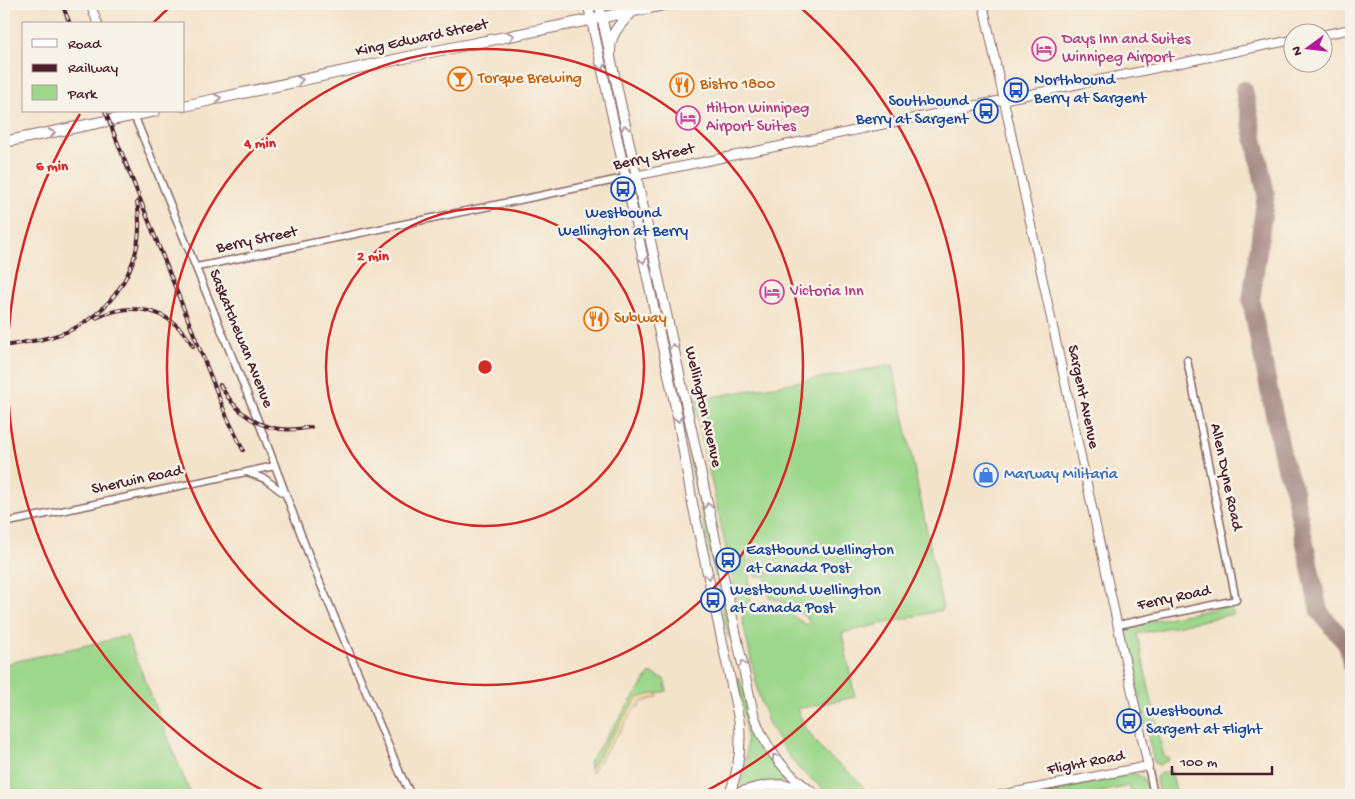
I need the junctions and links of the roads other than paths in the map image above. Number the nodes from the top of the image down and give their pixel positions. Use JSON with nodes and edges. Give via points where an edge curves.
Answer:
{"nodes":[{"id":1,"x":90,"y":4,"type":"edge"},
{"id":2,"x":588,"y":4,"type":"edge"},
{"id":3,"x":599,"y":4,"type":"edge"},
{"id":4,"x":668,"y":4,"type":"edge"},
{"id":5,"x":982,"y":4,"type":"edge"},
{"id":6,"x":633,"y":11,"type":"junction"},
{"id":7,"x":597,"y":18,"type":"junction"},
{"id":8,"x":97,"y":22,"type":"edge"},
{"id":9,"x":1351,"y":29,"type":"edge"},
{"id":10,"x":1332,"y":33,"type":"edge"},
{"id":11,"x":1282,"y":42,"type":"edge"},
{"id":12,"x":610,"y":54,"type":"junction"},
{"id":13,"x":1004,"y":100,"type":"junction"},
{"id":14,"x":185,"y":106,"type":"edge"},
{"id":15,"x":133,"y":113,"type":"edge"},
{"id":16,"x":4,"y":142,"type":"edge"},
{"id":17,"x":636,"y":176,"type":"junction"},
{"id":18,"x":625,"y":178,"type":"junction"},
{"id":19,"x":197,"y":267,"type":"junction"},
{"id":20,"x":657,"y":275,"type":"junction"},
{"id":21,"x":647,"y":277,"type":"junction"},
{"id":22,"x":1187,"y":360,"type":"dead end"},
{"id":23,"x":682,"y":392,"type":"junction"},
{"id":24,"x":672,"y":394,"type":"junction"},
{"id":25,"x":275,"y":466,"type":"junction"},
{"id":26,"x":243,"y":473,"type":"junction"},
{"id":27,"x":285,"y":494,"type":"junction"},
{"id":28,"x":4,"y":523,"type":"edge"},
{"id":29,"x":1236,"y":600,"type":"joint"},
{"id":30,"x":1118,"y":625,"type":"junction"},
{"id":31,"x":1148,"y":766,"type":"junction"},
{"id":32,"x":813,"y":793,"type":"edge"},
{"id":33,"x":411,"y":795,"type":"edge"},
{"id":34,"x":730,"y":795,"type":"edge"},
{"id":35,"x":1000,"y":795,"type":"edge"},
{"id":36,"x":1154,"y":795,"type":"edge"}],
"edges":[{"from":1,"to":8,"type":"street"},
{"from":2,"to":7,"type":"main road","name":"Wellington Avenue"},
{"from":3,"to":7,"type":"main road","name":"Wellington Avenue"},
{"from":4,"to":6,"type":"main road","name":"King Edward Street"},
{"from":5,"to":13,"type":"street","name":"Sargent Avenue"},
{"from":6,"to":7,"type":"main road","name":"King Edward Street"},
{"from":6,"to":12,"type":"main road","via":[[615,29],[609,44]]},
{"from":7,"to":12,"type":"main road","name":"Wellington Avenue"},
{"from":14,"to":7,"type":"main road","name":"King Edward Street","one_way":true},
{"from":7,"to":18,"type":"main road","name":"Wellington Avenue","one_way":true},
{"from":9,"to":10,"type":"street"},
{"from":11,"to":13,"type":"street","name":"Berry Street"},
{"from":17,"to":12,"type":"main road","name":"Wellington Avenue","one_way":true},
{"from":13,"to":17,"type":"street","name":"Berry Street"},
{"from":13,"to":30,"type":"street","name":"Sargent Avenue"},
{"from":16,"to":15,"type":"main road","one_way":true},
{"from":15,"to":19,"type":"street","name":"Saskatchewan Avenue"},
{"from":17,"to":18,"type":"street","name":"Berry Street"},
{"from":17,"to":20,"type":"main road","name":"Wellington Avenue"},
{"from":18,"to":19,"type":"street","name":"Berry Street"},
{"from":18,"to":21,"type":"main road","name":"Wellington Avenue","one_way":true},
{"from":19,"to":25,"type":"street","name":"Saskatchewan Avenue"},
{"from":20,"to":21,"type":"street"},
{"from":23,"to":20,"type":"main road","name":"Wellington Avenue","one_way":true},
{"from":21,"to":24,"type":"main road","name":"Wellington Avenue"},
{"from":22,"to":29,"type":"street","name":"Allen Dyne Road"},
{"from":23,"to":24,"type":"street"},
{"from":32,"to":23,"type":"main road","name":"Wellington Avenue","one_way":true,"via":[[794,779],[776,759],[756,721]]},
{"from":24,"to":34,"type":"main road","name":"Wellington Avenue","one_way":true,"via":[[739,720],[739,762]]},
{"from":25,"to":26,"type":"street","name":"Sherwin Road"},
{"from":25,"to":27,"type":"street","name":"Saskatchewan Avenue"},
{"from":26,"to":27,"type":"street","via":[[260,476]]},
{"from":26,"to":28,"type":"street","name":"Sherwin Road"},
{"from":27,"to":33,"type":"street","name":"Saskatchewan Avenue","via":[[314,570]]},
{"from":29,"to":30,"type":"street","name":"Ferry Road"},
{"from":30,"to":31,"type":"street","name":"Sargent Avenue"},
{"from":31,"to":35,"type":"street","name":"Flight Road"},
{"from":31,"to":36,"type":"street","name":"Sargent Avenue"},
{"from":32,"to":34,"type":"main road","via":[[792,785],[774,784]]}]}
